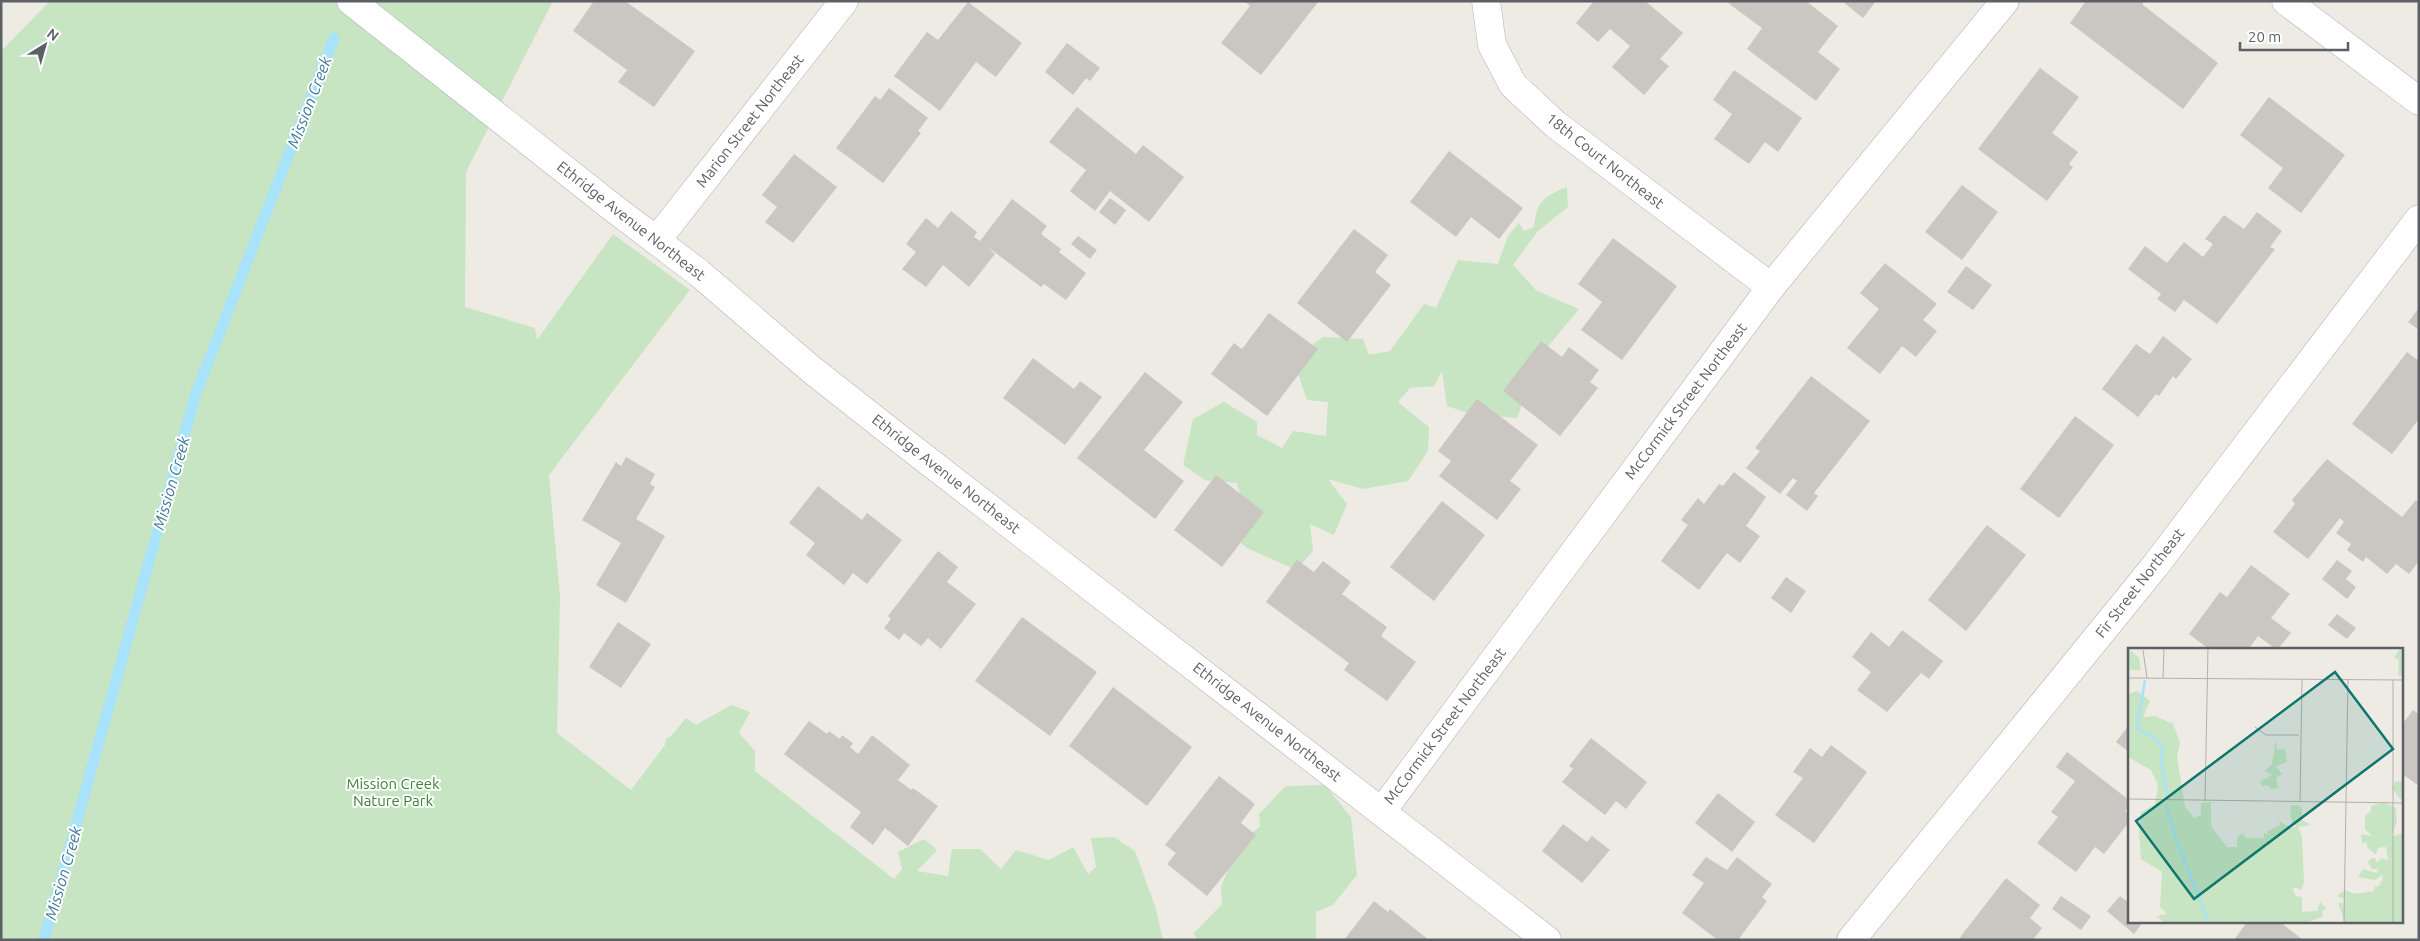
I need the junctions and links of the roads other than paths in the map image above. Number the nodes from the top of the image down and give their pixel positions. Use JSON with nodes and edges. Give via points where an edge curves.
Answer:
{"nodes":[{"id":1,"x":351,"y":1,"type":"edge"},
{"id":2,"x":844,"y":1,"type":"edge"},
{"id":3,"x":1486,"y":1,"type":"edge"},
{"id":4,"x":2005,"y":1,"type":"edge"},
{"id":5,"x":2286,"y":1,"type":"edge"},
{"id":6,"x":2419,"y":101,"type":"edge"},
{"id":7,"x":2419,"y":219,"type":"edge"},
{"id":8,"x":656,"y":241,"type":"junction"},
{"id":9,"x":1771,"y":287,"type":"junction"},
{"id":10,"x":1382,"y":811,"type":"junction"},
{"id":11,"x":1548,"y":940,"type":"edge"},
{"id":12,"x":1851,"y":940,"type":"edge"}],
"edges":[{"from":1,"to":8,"type":"street","name":"Ethridge Avenue Northeast"},
{"from":2,"to":8,"type":"street","name":"Marion Street Northeast"},
{"from":3,"to":9,"type":"street","name":"18th Court Northeast","via":[[1492,45],[1513,85],[1555,124]]},
{"from":4,"to":9,"type":"street","name":"McCormick Street Northeast"},
{"from":5,"to":6,"type":"street"},
{"from":7,"to":12,"type":"street","name":"Fir Street Northeast","via":[[2155,566]]},
{"from":8,"to":10,"type":"street","name":"Ethridge Avenue Northeast","via":[[700,273],[812,370],[892,433]]},
{"from":9,"to":10,"type":"street","name":"McCormick Street Northeast"},
{"from":10,"to":11,"type":"street","name":"Ethridge Avenue Northeast"}]}
